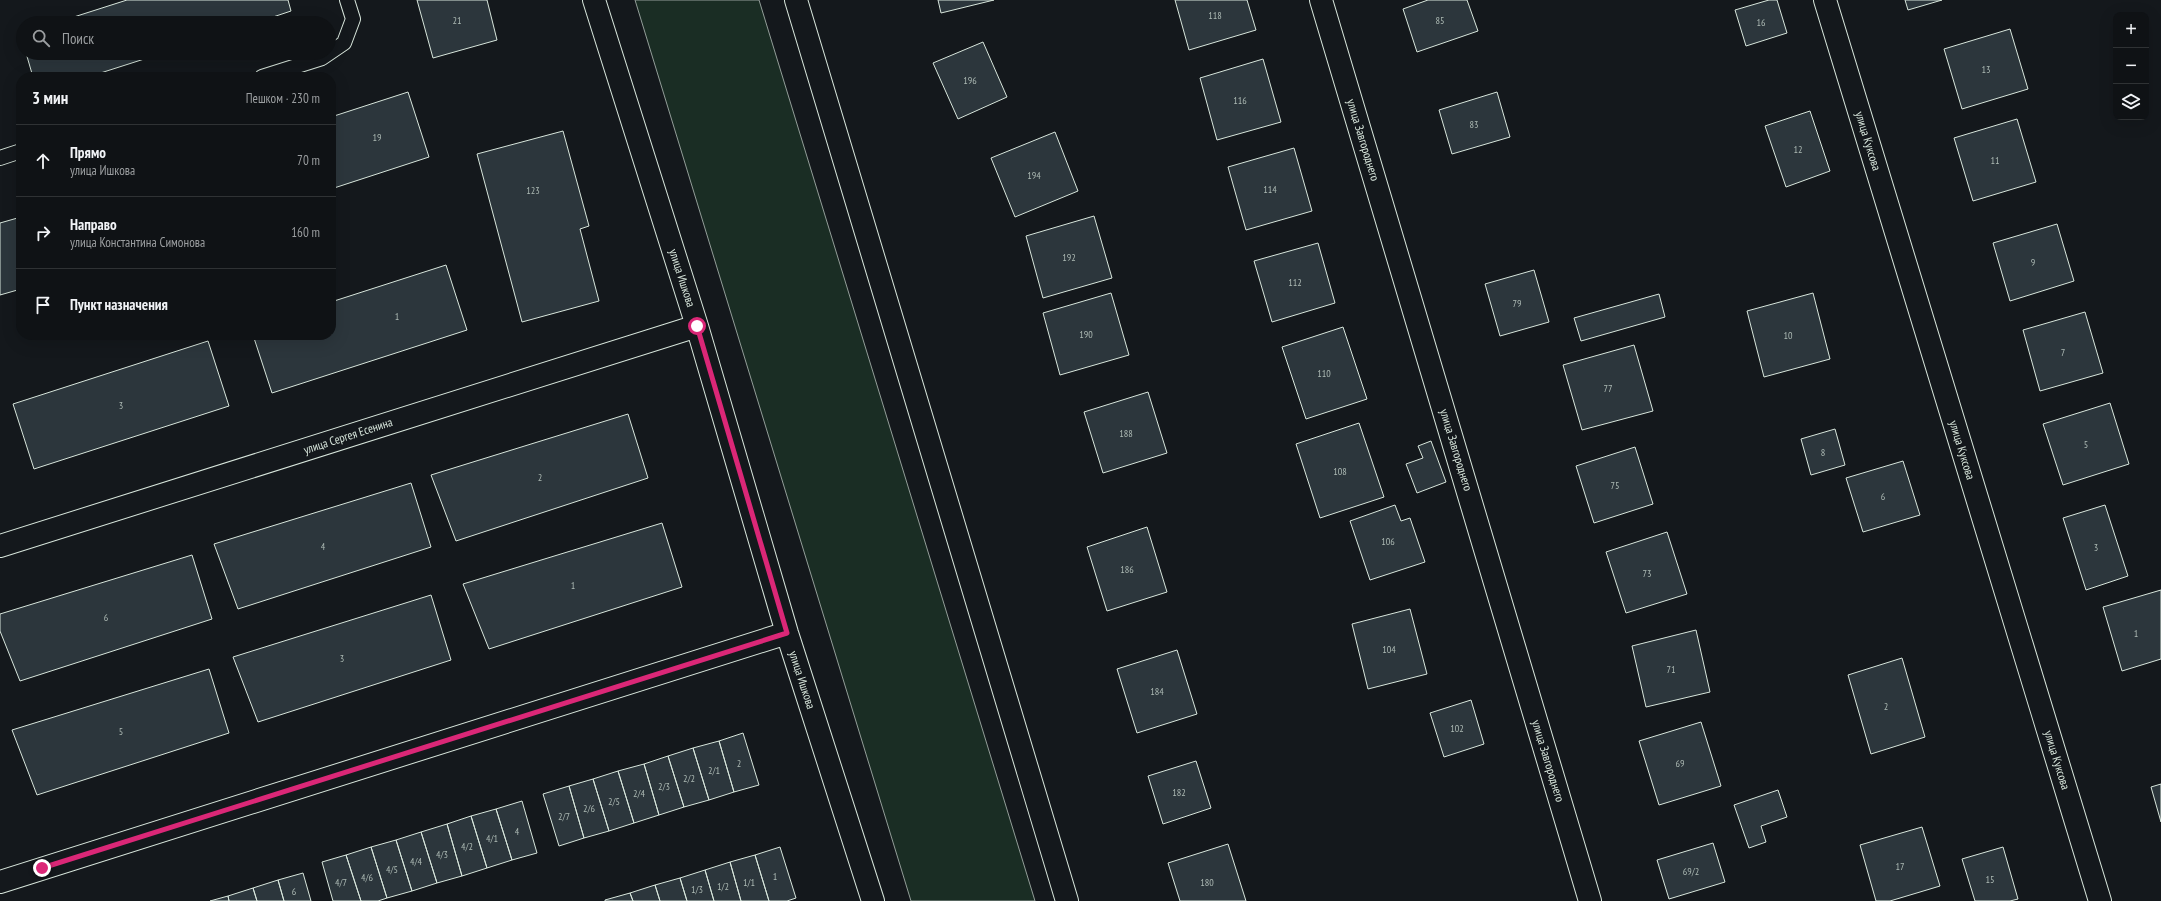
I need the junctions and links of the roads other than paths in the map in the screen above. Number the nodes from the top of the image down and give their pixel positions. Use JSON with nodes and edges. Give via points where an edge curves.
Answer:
{"nodes":[{"id":1,"x":347,"y":0,"type":"edge"},
{"id":2,"x":594,"y":0,"type":"edge"},
{"id":3,"x":796,"y":0,"type":"edge"},
{"id":4,"x":1321,"y":0,"type":"edge"},
{"id":5,"x":1825,"y":0,"type":"edge"},
{"id":6,"x":336,"y":48,"type":"edge"},
{"id":7,"x":316,"y":60,"type":"edge"},
{"id":8,"x":278,"y":72,"type":"edge"},
{"id":9,"x":16,"y":153,"type":"edge"},
{"id":10,"x":0,"y":158,"type":"edge"},
{"id":11,"x":697,"y":326,"type":"junction"},
{"id":12,"x":0,"y":546,"type":"edge"},
{"id":13,"x":787,"y":633,"type":"junction"},
{"id":14,"x":0,"y":882,"type":"edge"},
{"id":15,"x":873,"y":901,"type":"edge"},
{"id":16,"x":1067,"y":901,"type":"edge"},
{"id":17,"x":1590,"y":901,"type":"edge"},
{"id":18,"x":2100,"y":901,"type":"edge"}],
"edges":[{"from":1,"to":6,"type":"lane","via":[[353,19],[344,43]]},
{"from":2,"to":11,"type":"street","name":"улица Ишкова"},
{"from":3,"to":16,"type":"street"},
{"from":4,"to":17,"type":"street","name":"улица Завгороднего"},
{"from":5,"to":18,"type":"street","name":"улица Куксова"},
{"from":7,"to":8,"type":"lane"},
{"from":9,"to":10,"type":"lane"},
{"from":11,"to":12,"type":"street","name":"улица Сергея Есенина"},
{"from":11,"to":13,"type":"street","name":"улица Ишкова"},
{"from":13,"to":14,"type":"street"},
{"from":13,"to":15,"type":"street","name":"улица Ишкова"}]}
